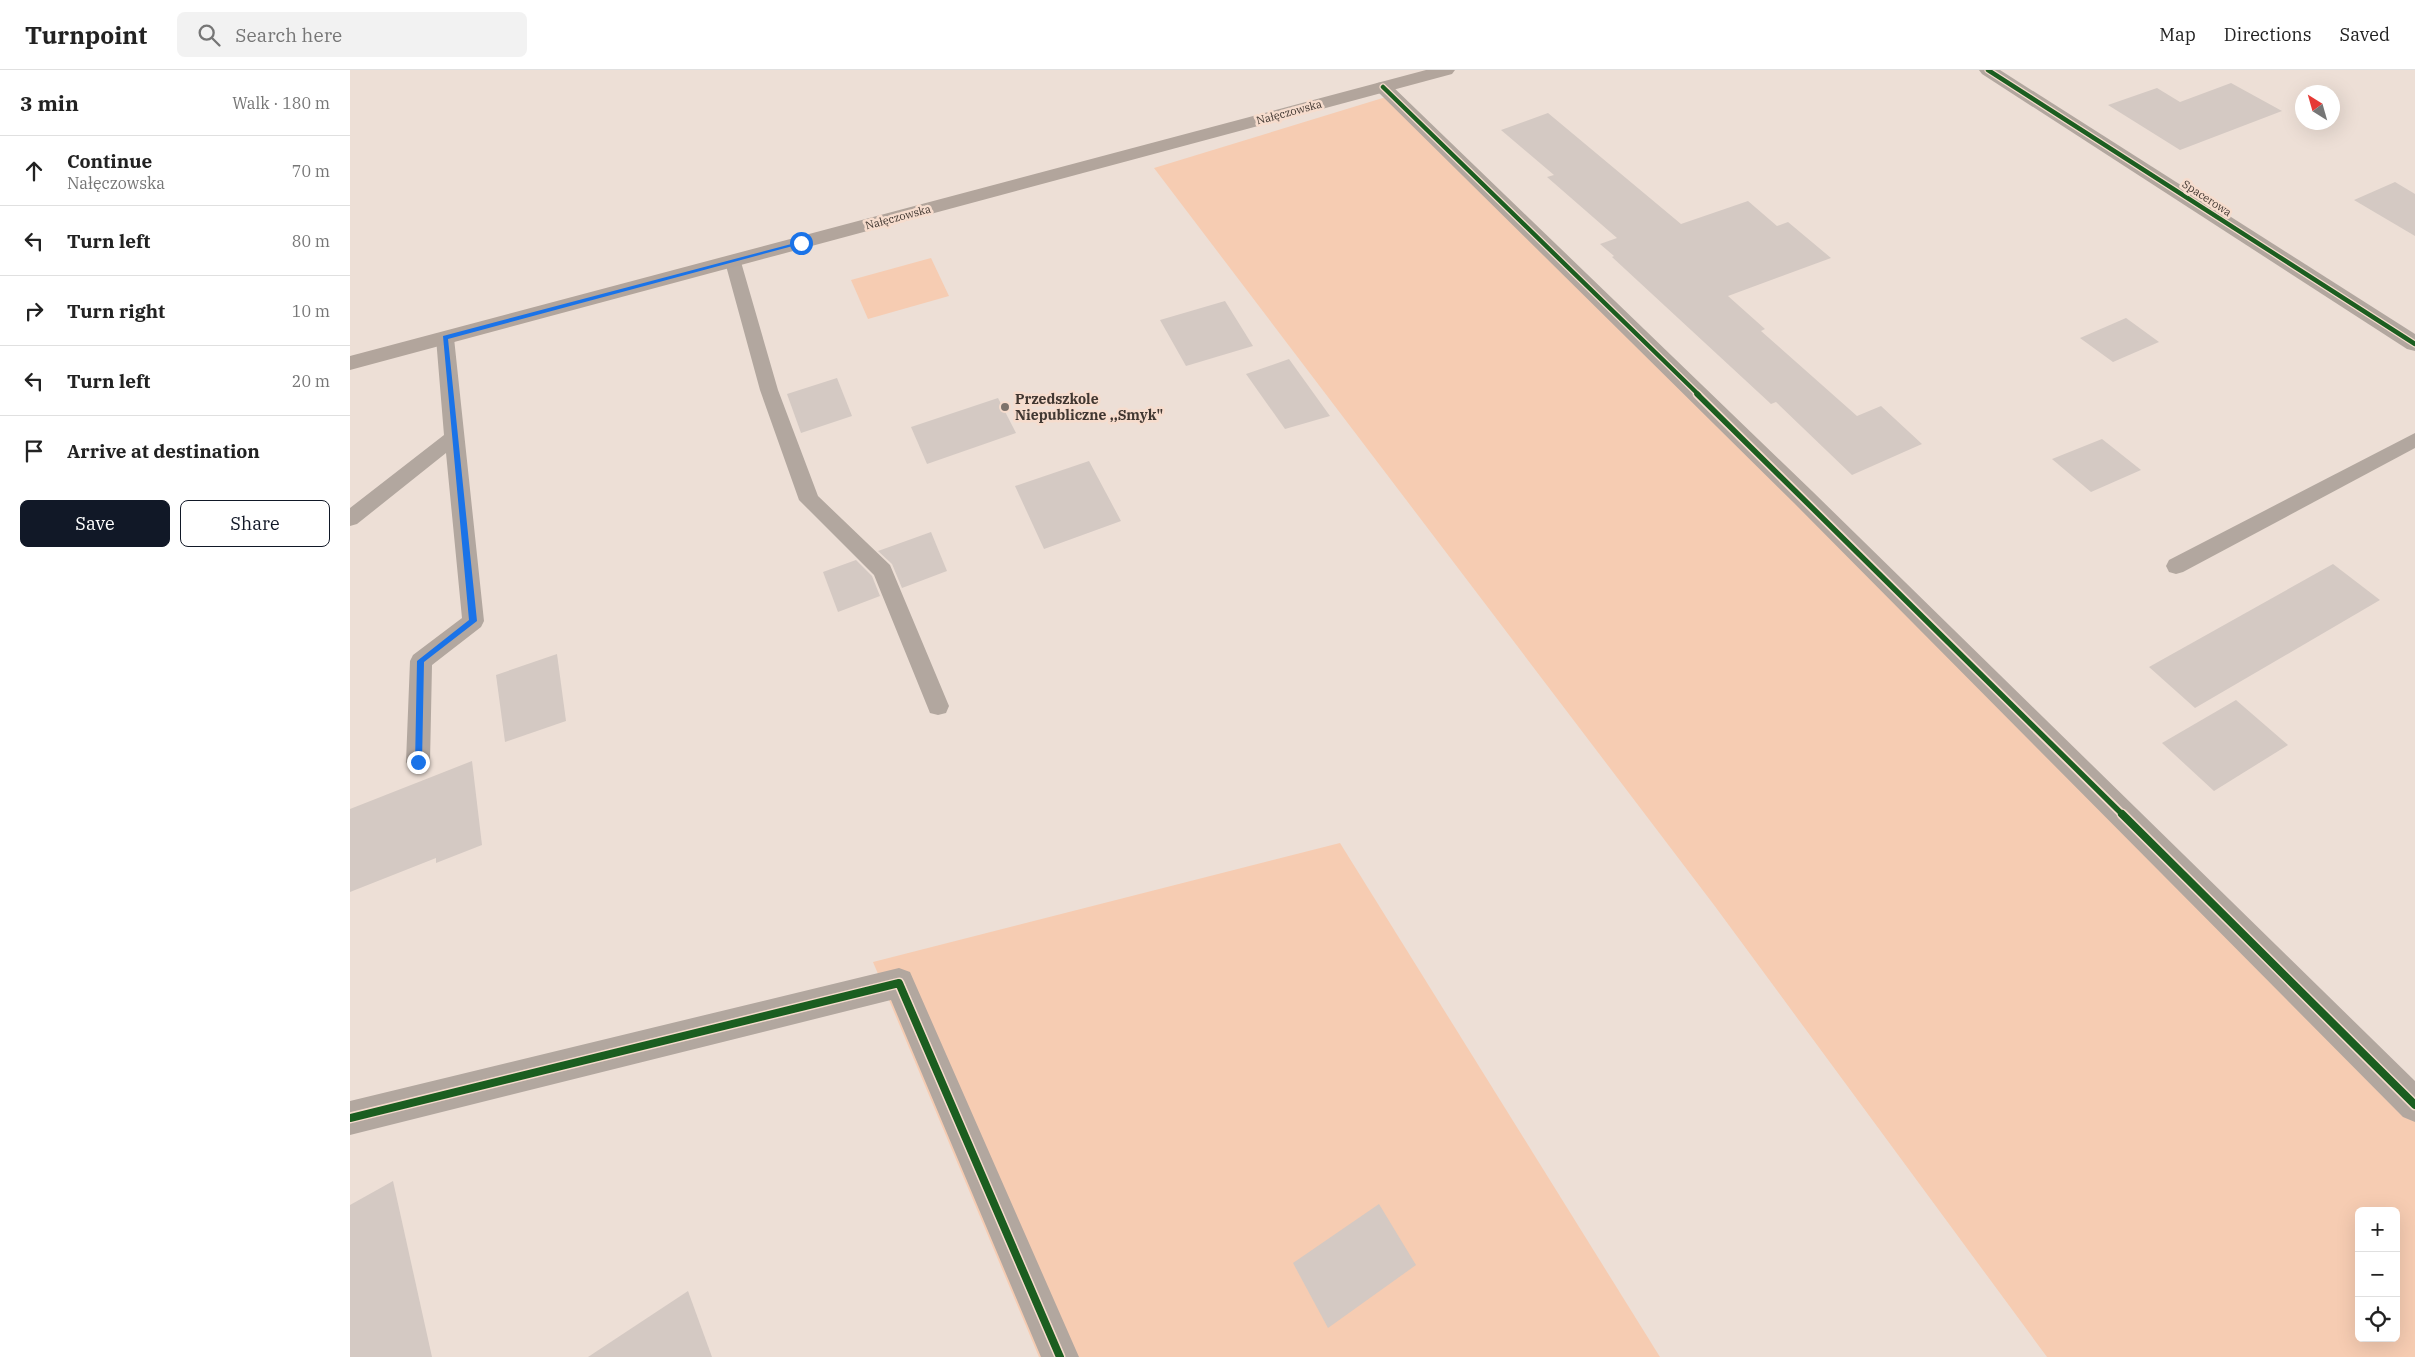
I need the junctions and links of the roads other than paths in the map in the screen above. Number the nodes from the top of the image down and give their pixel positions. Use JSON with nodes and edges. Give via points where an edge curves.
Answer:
{"nodes":[{"id":1,"x":1446,"y":70,"type":"edge"},
{"id":2,"x":1988,"y":70,"type":"edge"},
{"id":3,"x":1382,"y":87,"type":"junction"},
{"id":4,"x":733,"y":262,"type":"junction"},
{"id":5,"x":445,"y":338,"type":"junction"},
{"id":6,"x":2415,"y":344,"type":"edge"},
{"id":7,"x":350,"y":363,"type":"edge"},
{"id":8,"x":454,"y":437,"type":"junction"},
{"id":9,"x":2415,"y":440,"type":"edge"},
{"id":10,"x":350,"y":519,"type":"edge"},
{"id":11,"x":2176,"y":566,"type":"dead end"},
{"id":12,"x":938,"y":706,"type":"dead end"},
{"id":13,"x":418,"y":762,"type":"dead end"},
{"id":14,"x":2415,"y":1105,"type":"edge"},
{"id":15,"x":350,"y":1118,"type":"edge"},
{"id":16,"x":1060,"y":1357,"type":"edge"}],
"edges":[{"from":1,"to":3,"type":"main road","name":"Nałęczowska"},
{"from":2,"to":6,"type":"street","name":"Spacerowa"},
{"from":3,"to":4,"type":"main road","name":"Nałęczowska"},
{"from":3,"to":14,"type":"street","via":[[1803,498]]},
{"from":4,"to":5,"type":"main road","name":"Nałęczowska"},
{"from":4,"to":12,"type":"lane","via":[[769,390],[809,500],[883,571]]},
{"from":5,"to":7,"type":"main road","name":"Nałęczowska"},
{"from":5,"to":8,"type":"lane"},
{"from":8,"to":10,"type":"lane"},
{"from":8,"to":13,"type":"lane","via":[[473,621],[420,661]]},
{"from":9,"to":11,"type":"lane"},
{"from":15,"to":16,"type":"street","via":[[899,983]]}]}
